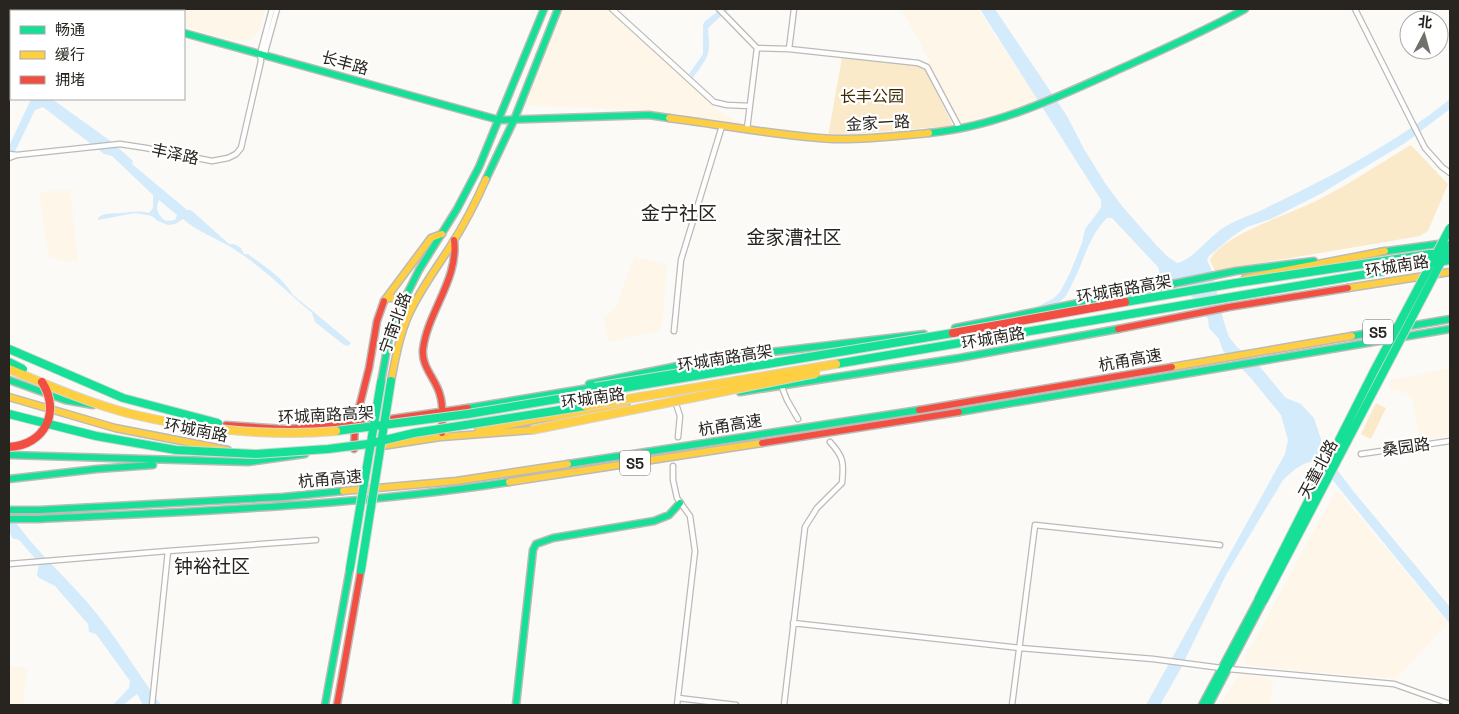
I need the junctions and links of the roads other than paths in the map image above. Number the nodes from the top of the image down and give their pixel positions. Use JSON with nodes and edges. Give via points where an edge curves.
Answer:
{"nodes":[{"id":1,"x":272,"y":9,"type":"edge"},
{"id":2,"x":276,"y":9,"type":"edge"},
{"id":3,"x":544,"y":9,"type":"edge"},
{"id":4,"x":558,"y":9,"type":"edge"},
{"id":5,"x":612,"y":9,"type":"edge"},
{"id":6,"x":720,"y":9,"type":"edge"},
{"id":7,"x":794,"y":9,"type":"edge"},
{"id":8,"x":1245,"y":9,"type":"edge"},
{"id":9,"x":1355,"y":9,"type":"edge"},
{"id":10,"x":1235,"y":11,"type":"edge"},
{"id":11,"x":185,"y":33,"type":"edge"},
{"id":12,"x":757,"y":48,"type":"junction"},
{"id":13,"x":789,"y":49,"type":"junction"},
{"id":14,"x":262,"y":57,"type":"junction"},
{"id":15,"x":750,"y":106,"type":"junction"},
{"id":16,"x":499,"y":120,"type":"junction"},
{"id":17,"x":514,"y":120,"type":"junction"},
{"id":18,"x":722,"y":126,"type":"junction"},
{"id":19,"x":747,"y":129,"type":"junction"},
{"id":20,"x":960,"y":129,"type":"junction"},
{"id":21,"x":9,"y":154,"type":"edge"},
{"id":22,"x":17,"y":155,"type":"junction"},
{"id":23,"x":9,"y":158,"type":"edge"},
{"id":24,"x":1450,"y":173,"type":"edge"},
{"id":25,"x":1450,"y":228,"type":"edge"},
{"id":26,"x":442,"y":234,"type":"junction"},
{"id":27,"x":454,"y":240,"type":"junction"},
{"id":28,"x":1450,"y":244,"type":"edge"},
{"id":29,"x":1385,"y":251,"type":"junction"},
{"id":30,"x":1450,"y":251,"type":"edge"},
{"id":31,"x":441,"y":260,"type":"junction"},
{"id":32,"x":1450,"y":260,"type":"edge"},
{"id":33,"x":452,"y":266,"type":"junction"},
{"id":34,"x":1450,"y":272,"type":"edge"},
{"id":35,"x":384,"y":301,"type":"junction"},
{"id":36,"x":398,"y":311,"type":"junction"},
{"id":37,"x":1060,"y":315,"type":"junction"},
{"id":38,"x":1450,"y":320,"type":"edge"},
{"id":39,"x":1450,"y":329,"type":"edge"},
{"id":40,"x":674,"y":331,"type":"dead end"},
{"id":41,"x":865,"y":348,"type":"junction"},
{"id":42,"x":9,"y":349,"type":"edge"},
{"id":43,"x":776,"y":352,"type":"junction"},
{"id":44,"x":874,"y":358,"type":"junction"},
{"id":45,"x":9,"y":362,"type":"edge"},
{"id":46,"x":667,"y":368,"type":"junction"},
{"id":47,"x":9,"y":369,"type":"edge"},
{"id":48,"x":9,"y":380,"type":"edge"},
{"id":49,"x":781,"y":387,"type":"junction"},
{"id":50,"x":9,"y":397,"type":"edge"},
{"id":51,"x":675,"y":400,"type":"junction"},
{"id":52,"x":462,"y":409,"type":"junction"},
{"id":53,"x":441,"y":412,"type":"junction"},
{"id":54,"x":9,"y":414,"type":"edge"},
{"id":55,"x":798,"y":419,"type":"dead end"},
{"id":56,"x":355,"y":424,"type":"junction"},
{"id":57,"x":257,"y":432,"type":"junction"},
{"id":58,"x":442,"y":437,"type":"junction"},
{"id":59,"x":678,"y":437,"type":"dead end"},
{"id":60,"x":1450,"y":441,"type":"edge"},
{"id":61,"x":830,"y":442,"type":"dead end"},
{"id":62,"x":9,"y":448,"type":"edge"},
{"id":63,"x":328,"y":449,"type":"junction"},
{"id":64,"x":354,"y":449,"type":"junction"},
{"id":65,"x":1361,"y":454,"type":"dead end"},
{"id":66,"x":9,"y":455,"type":"edge"},
{"id":67,"x":209,"y":462,"type":"junction"},
{"id":68,"x":673,"y":466,"type":"dead end"},
{"id":69,"x":9,"y":479,"type":"edge"},
{"id":70,"x":680,"y":503,"type":"junction"},
{"id":71,"x":9,"y":510,"type":"edge"},
{"id":72,"x":9,"y":519,"type":"edge"},
{"id":73,"x":316,"y":540,"type":"dead end"},
{"id":74,"x":1220,"y":545,"type":"dead end"},
{"id":75,"x":168,"y":551,"type":"junction"},
{"id":76,"x":9,"y":564,"type":"edge"},
{"id":77,"x":1262,"y":599,"type":"junction"},
{"id":78,"x":793,"y":623,"type":"junction"},
{"id":79,"x":1020,"y":648,"type":"junction"},
{"id":80,"x":1226,"y":666,"type":"junction"},
{"id":81,"x":678,"y":698,"type":"junction"},
{"id":82,"x":1450,"y":704,"type":"edge"},
{"id":83,"x":152,"y":705,"type":"edge"},
{"id":84,"x":326,"y":705,"type":"edge"},
{"id":85,"x":337,"y":705,"type":"edge"},
{"id":86,"x":516,"y":705,"type":"edge"},
{"id":87,"x":677,"y":705,"type":"edge"},
{"id":88,"x":736,"y":705,"type":"edge"},
{"id":89,"x":784,"y":705,"type":"edge"},
{"id":90,"x":1012,"y":705,"type":"edge"},
{"id":91,"x":1202,"y":705,"type":"edge"},
{"id":92,"x":1209,"y":705,"type":"edge"}],
"edges":[{"from":1,"to":14,"type":"street","name":"丰泽路"},
{"from":2,"to":14,"type":"street","name":"丰泽路"},
{"from":3,"to":16,"type":"main road","name":"宁南北路"},
{"from":4,"to":17,"type":"main road","name":"宁南北路"},
{"from":5,"to":15,"type":"street","via":[[714,102],[727,106]]},
{"from":6,"to":12,"type":"street"},
{"from":7,"to":13,"type":"street"},
{"from":8,"to":10,"type":"main road","name":"金家一路"},
{"from":9,"to":24,"type":"street","via":[[1426,148]]},
{"from":10,"to":20,"type":"main road","name":"金家一路","via":[[1215,26],[1082,86],[1027,109]]},
{"from":11,"to":14,"type":"main road","name":"长丰路"},
{"from":12,"to":13,"type":"street"},
{"from":12,"to":15,"type":"street"},
{"from":13,"to":20,"type":"street","via":[[918,63],[927,67]]},
{"from":14,"to":16,"type":"main road","name":"长丰路"},
{"from":14,"to":22,"type":"street","name":"丰泽路","via":[[241,148],[228,158],[212,161],[120,144]]},
{"from":15,"to":19,"type":"street"},
{"from":16,"to":17,"type":"main road","name":"金家一路"},
{"from":16,"to":26,"type":"main road","name":"宁南北路","via":[[482,162]]},
{"from":17,"to":18,"type":"main road","name":"金家一路","via":[[649,115]]},
{"from":17,"to":27,"type":"main road","name":"宁南北路","via":[[472,210]]},
{"from":18,"to":19,"type":"main road","name":"金家一路"},
{"from":18,"to":40,"type":"street","via":[[681,260]]},
{"from":19,"to":20,"type":"main road","name":"金家一路","via":[[834,139],[882,138]]},
{"from":21,"to":22,"type":"street"},
{"from":22,"to":23,"type":"street"},
{"from":25,"to":77,"type":"main road","name":"天童北路","bridge":true,"via":[[1374,371]]},
{"from":26,"to":35,"type":"main road","via":[[431,238]]},
{"from":26,"to":36,"type":"main road","name":"宁南北路"},
{"from":27,"to":31,"type":"main road","name":"宁南北路"},
{"from":27,"to":33,"type":"main road"},
{"from":28,"to":29,"type":"main road","name":"环城南路"},
{"from":28,"to":77,"type":"main road","name":"天童北路","bridge":true},
{"from":29,"to":37,"type":"main road","bridge":true},
{"from":29,"to":43,"type":"main road","name":"环城南路","via":[[1236,271],[934,332]]},
{"from":30,"to":37,"type":"main road","name":"环城南路高架","bridge":true,"via":[[1236,283]]},
{"from":31,"to":33,"type":"main road"},
{"from":31,"to":85,"type":"main road","name":"宁南北路","bridge":true,"via":[[411,309],[397,348]]},
{"from":32,"to":44,"type":"main road","name":"环城南路高架","bridge":true},
{"from":33,"to":53,"type":"main road","via":[[429,325],[423,351],[425,364],[440,394]]},
{"from":34,"to":49,"type":"main road","name":"环城南路","via":[[1229,307],[960,358]]},
{"from":35,"to":36,"type":"main road","via":[[394,298],[399,305]]},
{"from":35,"to":56,"type":"main road"},
{"from":36,"to":84,"type":"main road","name":"宁南北路","bridge":true,"via":[[387,340]]},
{"from":37,"to":41,"type":"main road","name":"环城南路高架","bridge":true},
{"from":38,"to":71,"type":"main road","name":"杭甬高速","number":"S5","via":[[896,414],[456,481],[284,497]]},
{"from":39,"to":72,"type":"main road","name":"杭甬高速","number":"S5","via":[[895,423],[456,490],[284,506]]},
{"from":41,"to":52,"type":"main road","bridge":true,"via":[[817,352]]},
{"from":41,"to":57,"type":"main road","name":"环城南路高架","bridge":true,"via":[[390,425],[322,432]]},
{"from":42,"to":57,"type":"main road","bridge":true,"via":[[124,398]]},
{"from":43,"to":46,"type":"main road","name":"环城南路"},
{"from":43,"to":49,"type":"street"},
{"from":44,"to":58,"type":"main road","bridge":true,"via":[[796,378],[532,430]]},
{"from":44,"to":63,"type":"main road","name":"环城南路高架","bridge":true},
{"from":45,"to":62,"type":"main road","bridge":true,"via":[[39,378],[51,400],[52,410],[40,434],[25,445]]},
{"from":46,"to":51,"type":"street"},
{"from":46,"to":52,"type":"main road","name":"环城南路"},
{"from":47,"to":57,"type":"main road","name":"环城南路高架","bridge":true,"via":[[130,414]]},
{"from":48,"to":56,"type":"main road","name":"环城南路","via":[[65,400],[220,424],[285,428]]},
{"from":49,"to":51,"type":"main road","name":"环城南路"},
{"from":49,"to":55,"type":"street"},
{"from":50,"to":64,"type":"main road","name":"环城南路","via":[[115,428],[239,452]]},
{"from":51,"to":58,"type":"main road","name":"环城南路"},
{"from":51,"to":59,"type":"street","via":[[680,416]]},
{"from":52,"to":53,"type":"main road","name":"环城南路"},
{"from":53,"to":56,"type":"main road","name":"环城南路"},
{"from":53,"to":58,"type":"main road"},
{"from":54,"to":63,"type":"main road","name":"环城南路高架","bridge":true,"via":[[96,436],[176,450],[256,454]]},
{"from":56,"to":64,"type":"main road"},
{"from":58,"to":64,"type":"main road","name":"环城南路"},
{"from":60,"to":65,"type":"street","name":"桑园路"},
{"from":61,"to":78,"type":"street","via":[[840,453],[844,465],[842,483],[817,508],[805,527]]},
{"from":63,"to":67,"type":"main road","bridge":true,"via":[[248,462]]},
{"from":66,"to":67,"type":"main road"},
{"from":67,"to":69,"type":"main road","via":[[129,466]]},
{"from":68,"to":70,"type":"street","via":[[673,480]]},
{"from":70,"to":81,"type":"street","via":[[690,516],[695,551]]},
{"from":70,"to":86,"type":"main road","via":[[669,515],[654,521],[553,538],[536,544]]},
{"from":73,"to":75,"type":"street"},
{"from":74,"to":79,"type":"street","via":[[1035,525]]},
{"from":75,"to":76,"type":"street"},
{"from":75,"to":83,"type":"street"},
{"from":77,"to":80,"type":"main road","name":"天童北路"},
{"from":78,"to":79,"type":"street"},
{"from":78,"to":89,"type":"street"},
{"from":79,"to":80,"type":"street"},
{"from":79,"to":90,"type":"street"},
{"from":80,"to":82,"type":"street","via":[[1394,684]]},
{"from":80,"to":91,"type":"main road"},
{"from":80,"to":92,"type":"main road","name":"天童北路"},
{"from":81,"to":87,"type":"street"},
{"from":81,"to":88,"type":"street"}]}
